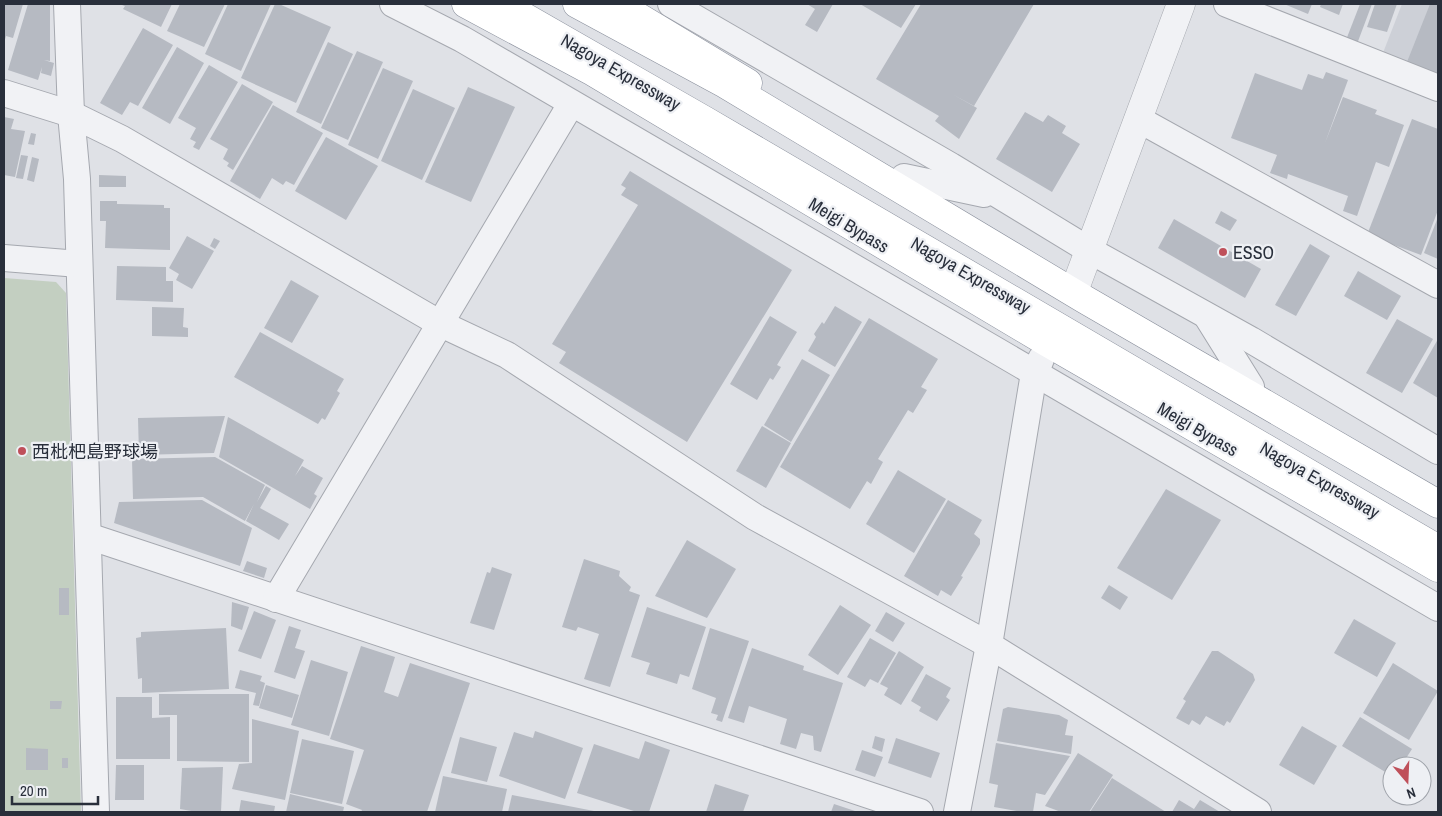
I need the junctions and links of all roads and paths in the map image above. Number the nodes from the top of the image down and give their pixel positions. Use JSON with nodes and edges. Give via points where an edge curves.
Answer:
{"nodes":[{"id":1,"x":67,"y":4,"type":"edge"},
{"id":2,"x":393,"y":4,"type":"edge"},
{"id":3,"x":466,"y":4,"type":"edge"},
{"id":4,"x":502,"y":4,"type":"edge"},
{"id":5,"x":577,"y":4,"type":"edge"},
{"id":6,"x":617,"y":4,"type":"edge"},
{"id":7,"x":671,"y":4,"type":"edge"},
{"id":8,"x":1181,"y":4,"type":"edge"},
{"id":9,"x":1227,"y":4,"type":"edge"},
{"id":10,"x":1438,"y":88,"type":"edge"},
{"id":11,"x":4,"y":93,"type":"edge"},
{"id":12,"x":571,"y":104,"type":"junction"},
{"id":13,"x":71,"y":114,"type":"junction"},
{"id":14,"x":1138,"y":119,"type":"junction"},
{"id":15,"x":904,"y":177,"type":"junction"},
{"id":16,"x":1003,"y":197,"type":"junction"},
{"id":17,"x":1089,"y":250,"type":"junction"},
{"id":18,"x":4,"y":258,"type":"edge"},
{"id":19,"x":79,"y":264,"type":"junction"},
{"id":20,"x":1077,"y":283,"type":"junction"},
{"id":21,"x":1438,"y":285,"type":"edge"},
{"id":22,"x":1207,"y":315,"type":"junction"},
{"id":23,"x":439,"y":323,"type":"junction"},
{"id":24,"x":1048,"y":343,"type":"junction"},
{"id":25,"x":1035,"y":373,"type":"junction"},
{"id":26,"x":1251,"y":387,"type":"junction"},
{"id":27,"x":1438,"y":451,"type":"edge"},
{"id":28,"x":1438,"y":493,"type":"edge"},
{"id":29,"x":1438,"y":504,"type":"edge"},
{"id":30,"x":88,"y":536,"type":"junction"},
{"id":31,"x":1438,"y":549,"type":"edge"},
{"id":32,"x":1438,"y":568,"type":"edge"},
{"id":33,"x":276,"y":599,"type":"junction"},
{"id":34,"x":1438,"y":608,"type":"edge"},
{"id":35,"x":989,"y":646,"type":"junction"},
{"id":36,"x":96,"y":812,"type":"edge"},
{"id":37,"x":920,"y":812,"type":"edge"},
{"id":38,"x":957,"y":812,"type":"edge"},
{"id":39,"x":1258,"y":812,"type":"edge"}],
"edges":[{"from":1,"to":13,"type":"street"},
{"from":2,"to":12,"type":"street"},
{"from":3,"to":24,"type":"highway","name":"Meigi Bypass","via":[[593,72]]},
{"from":4,"to":31,"type":"highway","name":"Nagoya Expressway"},
{"from":5,"to":29,"type":"highway","name":"Nagoya Expressway","via":[[725,84],[1084,299]]},
{"from":6,"to":15,"type":"highway"},
{"from":7,"to":16,"type":"street"},
{"from":8,"to":14,"type":"street"},
{"from":9,"to":10,"type":"street"},
{"from":11,"to":13,"type":"street"},
{"from":12,"to":23,"type":"street"},
{"from":12,"to":25,"type":"street"},
{"from":13,"to":19,"type":"street","via":[[77,178]]},
{"from":13,"to":23,"type":"street","via":[[122,139]]},
{"from":14,"to":17,"type":"street"},
{"from":14,"to":21,"type":"street"},
{"from":15,"to":16,"type":"street"},
{"from":15,"to":20,"type":"highway"},
{"from":16,"to":17,"type":"street"},
{"from":17,"to":20,"type":"street"},
{"from":17,"to":22,"type":"street"},
{"from":18,"to":19,"type":"street"},
{"from":19,"to":30,"type":"street"},
{"from":20,"to":26,"type":"highway"},
{"from":22,"to":26,"type":"street"},
{"from":22,"to":27,"type":"street"},
{"from":23,"to":33,"type":"street"},
{"from":23,"to":35,"type":"street","via":[[507,355],[755,516]]},
{"from":24,"to":25,"type":"street"},
{"from":24,"to":32,"type":"highway","name":"Meigi Bypass"},
{"from":25,"to":34,"type":"street"},
{"from":25,"to":35,"type":"street"},
{"from":26,"to":28,"type":"highway"},
{"from":30,"to":33,"type":"street"},
{"from":30,"to":36,"type":"street"},
{"from":33,"to":37,"type":"street"},
{"from":35,"to":38,"type":"street"},
{"from":35,"to":39,"type":"street"}]}
